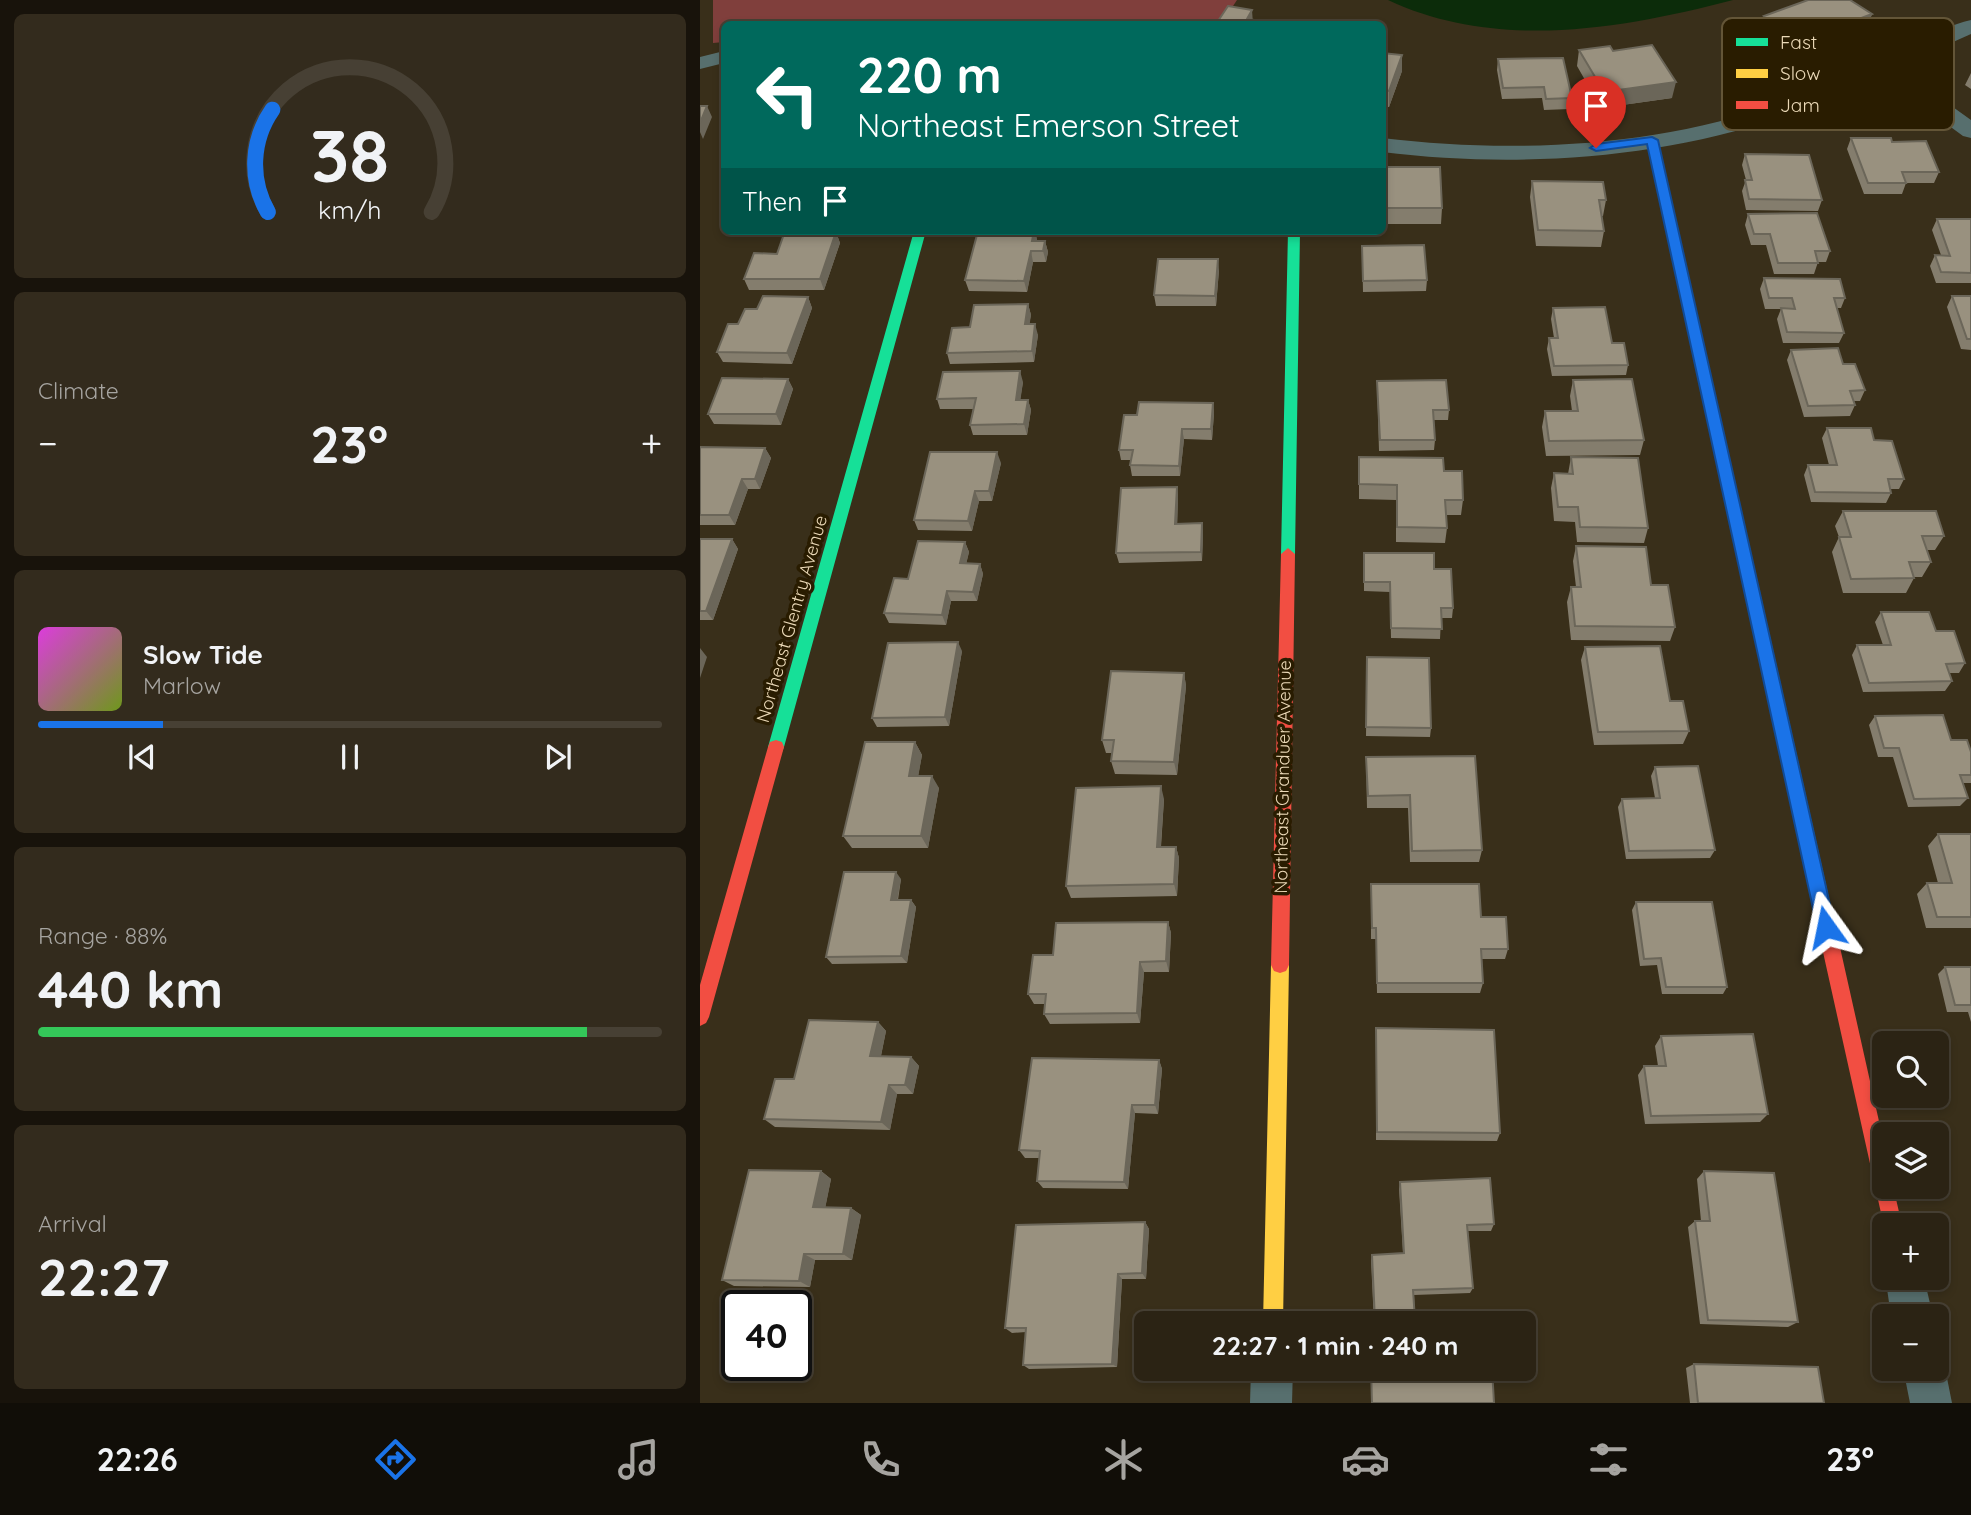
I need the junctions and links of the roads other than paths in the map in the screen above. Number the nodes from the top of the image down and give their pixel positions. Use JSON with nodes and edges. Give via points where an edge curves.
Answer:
{"nodes":[{"id":1,"x":1971,"y":26,"type":"edge"},
{"id":2,"x":1954,"y":34,"type":"edge"},
{"id":3,"x":721,"y":58,"type":"edge"},
{"id":4,"x":700,"y":63,"type":"edge"},
{"id":5,"x":1954,"y":119,"type":"edge"},
{"id":6,"x":1722,"y":127,"type":"edge"},
{"id":7,"x":1971,"y":131,"type":"edge"},
{"id":8,"x":1652,"y":140,"type":"junction"},
{"id":9,"x":1386,"y":145,"type":"edge"},
{"id":10,"x":919,"y":235,"type":"edge"},
{"id":11,"x":1294,"y":235,"type":"edge"},
{"id":12,"x":700,"y":1017,"type":"edge"},
{"id":13,"x":1889,"y":1213,"type":"edge"},
{"id":14,"x":1273,"y":1311,"type":"edge"},
{"id":15,"x":1272,"y":1381,"type":"edge"},
{"id":16,"x":1927,"y":1381,"type":"edge"},
{"id":17,"x":1271,"y":1403,"type":"edge"},
{"id":18,"x":1931,"y":1403,"type":"edge"}],
"edges":[{"from":1,"to":2,"type":"street"},
{"from":3,"to":4,"type":"street"},
{"from":5,"to":7,"type":"street"},
{"from":6,"to":8,"type":"street"},
{"from":8,"to":9,"type":"street","via":[[1510,153]]},
{"from":8,"to":13,"type":"street"},
{"from":10,"to":12,"type":"street","name":"Northeast Glentry Avenue"},
{"from":11,"to":14,"type":"street","name":"Northeast Granduer Avenue"},
{"from":15,"to":17,"type":"street"},
{"from":16,"to":18,"type":"street"}]}
